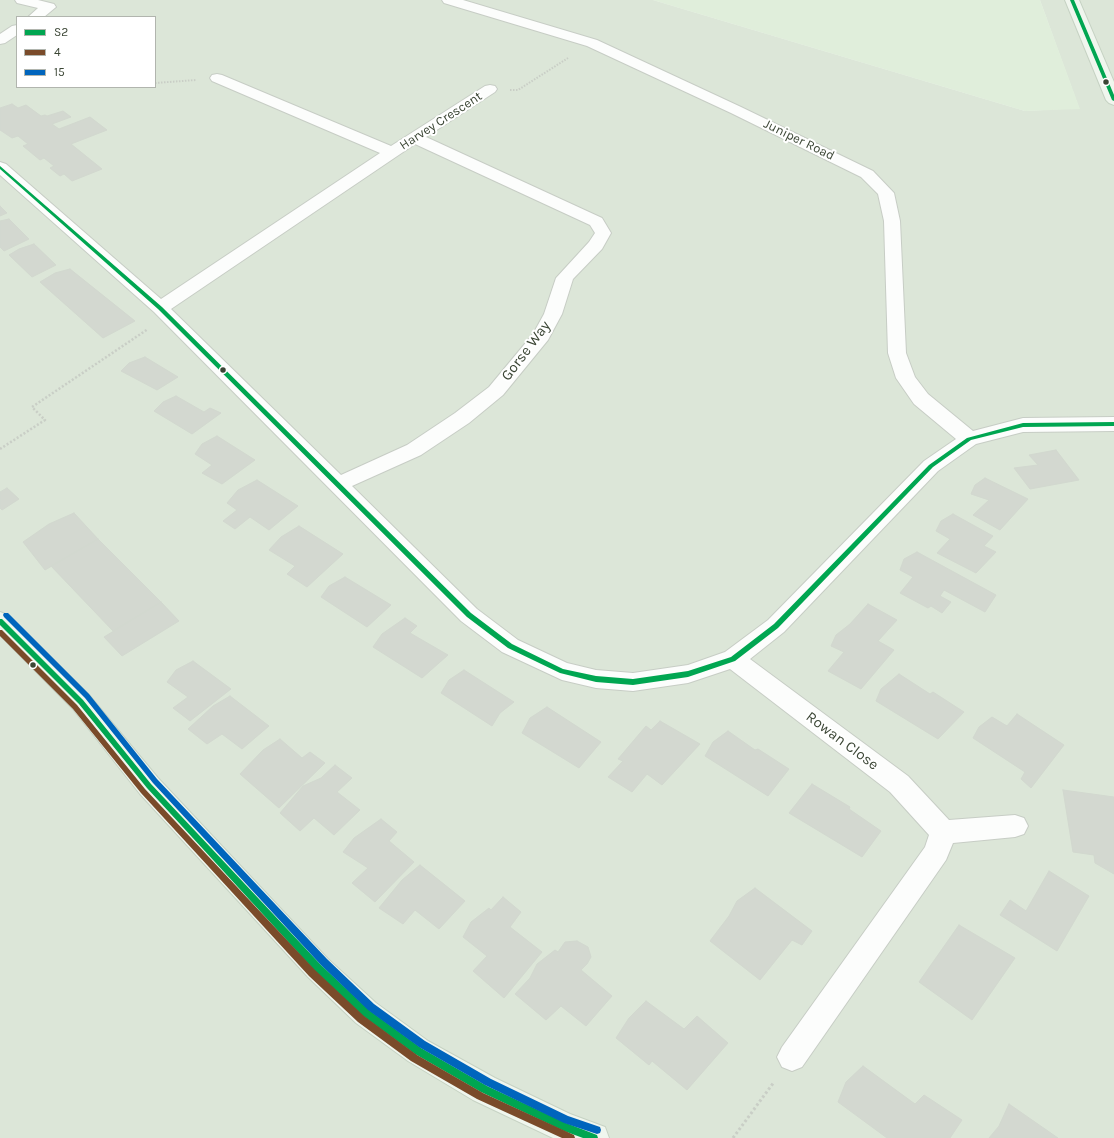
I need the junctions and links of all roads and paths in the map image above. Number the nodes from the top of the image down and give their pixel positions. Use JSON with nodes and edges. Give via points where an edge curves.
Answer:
{"nodes":[{"id":1,"x":22,"y":0,"type":"edge"},
{"id":2,"x":63,"y":0,"type":"edge"},
{"id":3,"x":449,"y":0,"type":"edge"},
{"id":4,"x":1072,"y":0,"type":"edge"},
{"id":5,"x":49,"y":7,"type":"junction"},
{"id":6,"x":36,"y":16,"type":"edge"},
{"id":7,"x":16,"y":30,"type":"edge"},
{"id":8,"x":0,"y":40,"type":"edge"},
{"id":9,"x":592,"y":43,"type":"junction"},
{"id":10,"x":217,"y":78,"type":"joint"},
{"id":11,"x":156,"y":83,"type":"edge"},
{"id":12,"x":490,"y":89,"type":"joint"},
{"id":13,"x":1114,"y":100,"type":"edge"},
{"id":14,"x":415,"y":138,"type":"junction"},
{"id":15,"x":392,"y":152,"type":"junction"},
{"id":16,"x":0,"y":167,"type":"edge"},
{"id":17,"x":164,"y":312,"type":"junction"},
{"id":18,"x":1114,"y":424,"type":"edge"},
{"id":19,"x":969,"y":439,"type":"junction"},
{"id":20,"x":0,"y":449,"type":"edge"},
{"id":21,"x":337,"y":485,"type":"junction"},
{"id":22,"x":0,"y":621,"type":"edge"},
{"id":23,"x":733,"y":659,"type":"junction"},
{"id":24,"x":1015,"y":826,"type":"dead end"},
{"id":25,"x":944,"y":832,"type":"junction"},
{"id":26,"x":792,"y":1057,"type":"joint"},
{"id":27,"x":594,"y":1138,"type":"edge"},
{"id":28,"x":733,"y":1138,"type":"edge"}],
"edges":[{"from":1,"to":5,"type":"street"},
{"from":2,"to":5,"type":"street"},
{"from":3,"to":9,"type":"street","name":"Juniper Road"},
{"from":4,"to":13,"type":"street"},
{"from":5,"to":6,"type":"street"},
{"from":7,"to":8,"type":"street"},
{"from":9,"to":12,"type":"path","via":[[518,90]]},
{"from":9,"to":19,"type":"street","name":"Juniper Road","via":[[840,160],[867,174],[886,193],[892,221],[897,354],[906,378],[921,399]]},
{"from":10,"to":11,"type":"path"},
{"from":10,"to":15,"type":"street","name":"Harvey Crescent"},
{"from":12,"to":14,"type":"street","name":"Harvey Crescent"},
{"from":14,"to":15,"type":"street","name":"Harvey Crescent"},
{"from":14,"to":21,"type":"street","name":"Gorse Way","via":[[596,222],[602,233],[596,245],[565,278],[553,314],[541,336],[496,391],[462,418],[414,450]]},
{"from":15,"to":17,"type":"street","name":"Harvey Crescent"},
{"from":16,"to":17,"type":"street"},
{"from":17,"to":20,"type":"path","via":[[32,407],[46,420]]},
{"from":17,"to":21,"type":"street"},
{"from":18,"to":19,"type":"street","via":[[1023,425]]},
{"from":19,"to":23,"type":"street","via":[[931,466],[776,626]]},
{"from":21,"to":23,"type":"street","via":[[469,616],[510,646],[562,671],[596,679],[633,682],[688,674]]},
{"from":22,"to":27,"type":"street","via":[[81,702],[149,786],[318,968],[366,1013],[418,1051],[484,1089],[564,1127]]},
{"from":23,"to":25,"type":"street","name":"Rowan Close","via":[[900,784]]},
{"from":24,"to":25,"type":"street"},
{"from":25,"to":26,"type":"street","via":[[937,852]]},
{"from":26,"to":28,"type":"path"}]}
